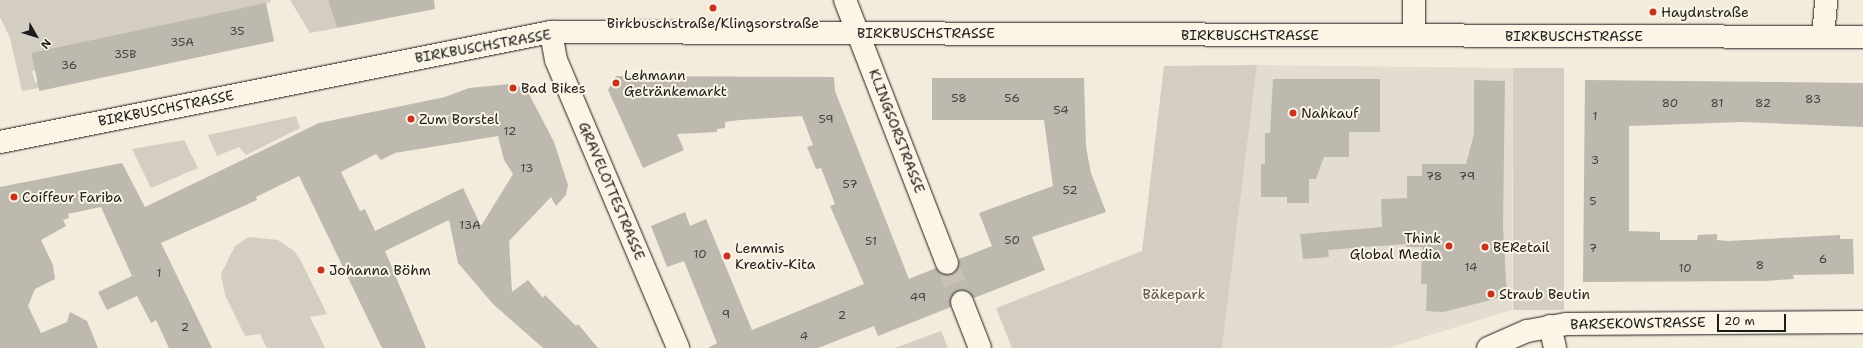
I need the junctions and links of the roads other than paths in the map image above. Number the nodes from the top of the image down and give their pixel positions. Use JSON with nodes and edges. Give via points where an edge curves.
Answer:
{"nodes":[{"id":1,"x":845,"y":0,"type":"edge"},
{"id":2,"x":1414,"y":0,"type":"edge"},
{"id":3,"x":1826,"y":0,"type":"edge"},
{"id":4,"x":551,"y":32,"type":"junction"},
{"id":5,"x":858,"y":33,"type":"junction"},
{"id":6,"x":1414,"y":35,"type":"junction"},
{"id":7,"x":1824,"y":37,"type":"junction"},
{"id":8,"x":1863,"y":37,"type":"edge"},
{"id":9,"x":0,"y":142,"type":"edge"},
{"id":10,"x":948,"y":263,"type":"tunnel mouth"},
{"id":11,"x":962,"y":302,"type":"tunnel mouth"},
{"id":12,"x":1863,"y":322,"type":"edge"},
{"id":13,"x":1550,"y":326,"type":"junction"},
{"id":14,"x":678,"y":348,"type":"edge"},
{"id":15,"x":980,"y":348,"type":"edge"},
{"id":16,"x":1488,"y":348,"type":"edge"},
{"id":17,"x":1555,"y":348,"type":"edge"}],
"edges":[{"from":1,"to":5,"type":"street","name":"KLINGSORSTRASSE"},
{"from":2,"to":6,"type":"street"},
{"from":3,"to":7,"type":"street"},
{"from":4,"to":5,"type":"street","name":"BIRKBUSCHSTRASSE"},
{"from":4,"to":9,"type":"street","name":"BIRKBUSCHSTRASSE"},
{"from":4,"to":14,"type":"street","name":"GRAVELOTTESTRASSE","via":[[556,60]]},
{"from":5,"to":6,"type":"street","name":"BIRKBUSCHSTRASSE"},
{"from":5,"to":10,"type":"street","name":"KLINGSORSTRASSE"},
{"from":6,"to":7,"type":"street","name":"BIRKBUSCHSTRASSE"},
{"from":7,"to":8,"type":"street","name":"BIRKBUSCHSTRASSE"},
{"from":11,"to":15,"type":"street"},
{"from":12,"to":13,"type":"street","name":"BARSEKOWSTRASSE"},
{"from":13,"to":16,"type":"street","name":"BARSEKOWSTRASSE","via":[[1527,332]]},
{"from":13,"to":17,"type":"street"}]}
